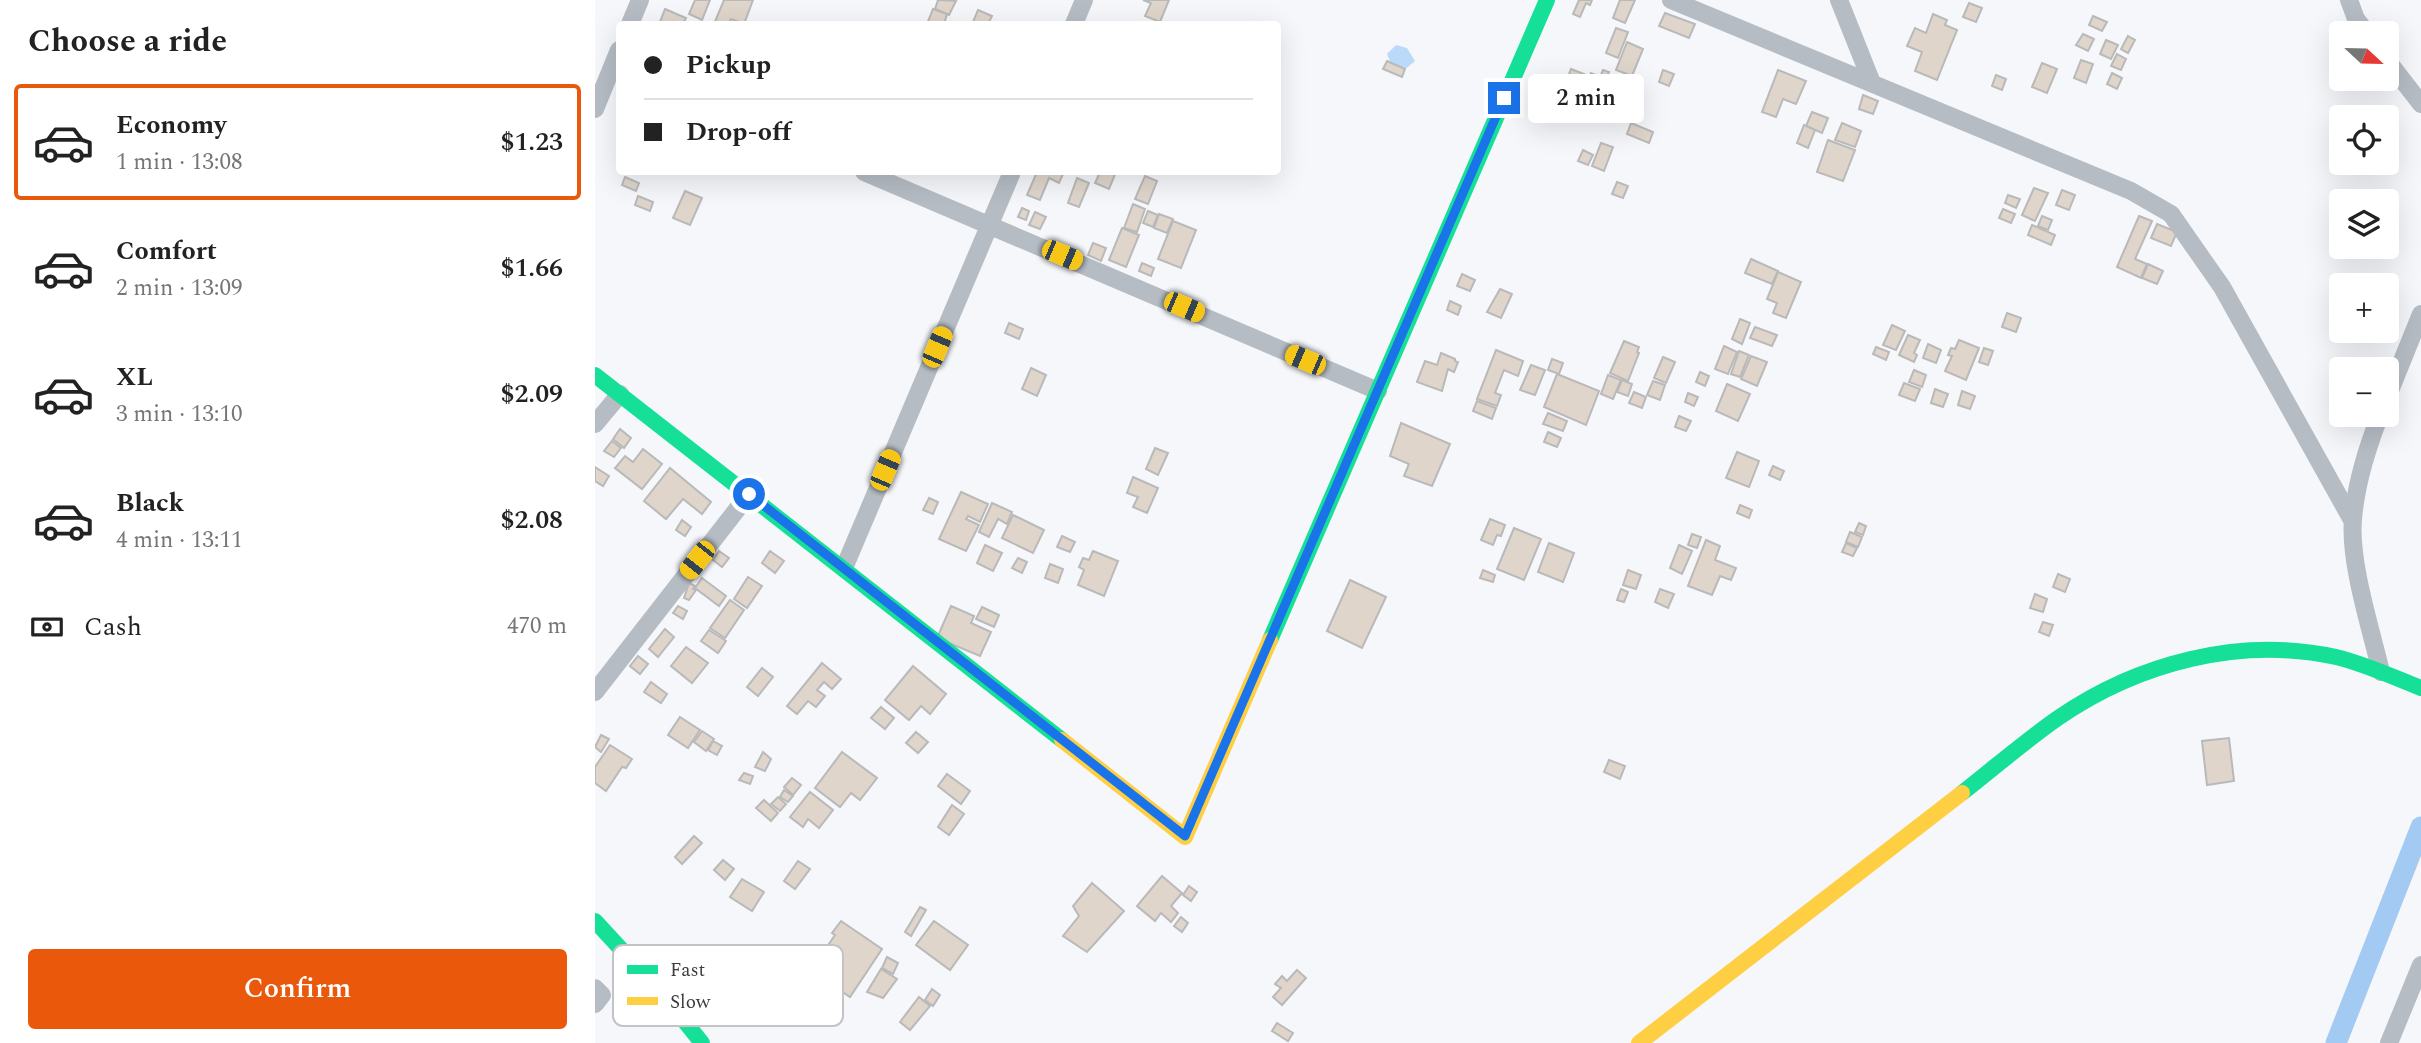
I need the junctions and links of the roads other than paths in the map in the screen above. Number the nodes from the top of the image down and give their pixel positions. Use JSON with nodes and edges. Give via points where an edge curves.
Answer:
{"nodes":[{"id":1,"x":640,"y":0,"type":"edge"},
{"id":2,"x":1084,"y":0,"type":"edge"},
{"id":3,"x":1547,"y":0,"type":"edge"},
{"id":4,"x":1671,"y":0,"type":"edge"},
{"id":5,"x":1839,"y":0,"type":"edge"},
{"id":6,"x":2349,"y":0,"type":"edge"},
{"id":7,"x":631,"y":21,"type":"edge"},
{"id":8,"x":1075,"y":21,"type":"edge"},
{"id":9,"x":2358,"y":21,"type":"edge"},
{"id":10,"x":595,"y":60,"type":"edge"},
{"id":11,"x":616,"y":62,"type":"edge"},
{"id":12,"x":616,"y":64,"type":"edge"},
{"id":13,"x":2399,"y":76,"type":"edge"},
{"id":14,"x":1872,"y":83,"type":"junction"},
{"id":15,"x":2421,"y":104,"type":"edge"},
{"id":16,"x":595,"y":109,"type":"edge"},
{"id":17,"x":871,"y":175,"type":"edge"},
{"id":18,"x":1010,"y":175,"type":"edge"},
{"id":19,"x":989,"y":224,"type":"junction"},
{"id":20,"x":2421,"y":314,"type":"edge"},
{"id":21,"x":2399,"y":368,"type":"edge"},
{"id":22,"x":595,"y":375,"type":"edge"},
{"id":23,"x":1378,"y":391,"type":"junction"},
{"id":24,"x":620,"y":394,"type":"junction"},
{"id":25,"x":595,"y":424,"type":"edge"},
{"id":26,"x":2375,"y":427,"type":"edge"},
{"id":27,"x":749,"y":494,"type":"junction"},
{"id":28,"x":2352,"y":520,"type":"junction"},
{"id":29,"x":844,"y":568,"type":"junction"},
{"id":30,"x":2381,"y":672,"type":"junction"},
{"id":31,"x":2421,"y":688,"type":"edge"},
{"id":32,"x":595,"y":692,"type":"edge"},
{"id":33,"x":595,"y":920,"type":"edge"},
{"id":34,"x":617,"y":945,"type":"edge"},
{"id":35,"x":2421,"y":965,"type":"edge"},
{"id":36,"x":595,"y":988,"type":"edge"},
{"id":37,"x":595,"y":1004,"type":"edge"},
{"id":38,"x":687,"y":1026,"type":"edge"},
{"id":39,"x":702,"y":1043,"type":"edge"},
{"id":40,"x":1639,"y":1043,"type":"edge"},
{"id":41,"x":2389,"y":1043,"type":"edge"}],
"edges":[{"from":1,"to":7,"type":"street"},
{"from":2,"to":8,"type":"street"},
{"from":3,"to":23,"type":"street"},
{"from":4,"to":14,"type":"street"},
{"from":5,"to":14,"type":"street"},
{"from":6,"to":9,"type":"street"},
{"from":10,"to":11,"type":"street"},
{"from":12,"to":16,"type":"street"},
{"from":13,"to":15,"type":"street"},
{"from":14,"to":28,"type":"street","via":[[2131,191],[2171,214],[2222,287]]},
{"from":17,"to":19,"type":"street"},
{"from":18,"to":19,"type":"street"},
{"from":19,"to":23,"type":"street"},
{"from":19,"to":29,"type":"street"},
{"from":20,"to":21,"type":"street"},
{"from":22,"to":24,"type":"street"},
{"from":23,"to":29,"type":"street","via":[[1185,836]]},
{"from":24,"to":25,"type":"street"},
{"from":24,"to":27,"type":"street"},
{"from":26,"to":28,"type":"street","via":[[2365,451]]},
{"from":27,"to":29,"type":"street"},
{"from":27,"to":32,"type":"street"},
{"from":28,"to":30,"type":"street","via":[[2356,568]]},
{"from":30,"to":31,"type":"street"},
{"from":30,"to":40,"type":"street","via":[[2290,649],[2207,654],[2118,683],[2058,718]]},
{"from":33,"to":34,"type":"street"},
{"from":35,"to":41,"type":"street"},
{"from":36,"to":37,"type":"street","via":[[602,995]]},
{"from":38,"to":39,"type":"street"}]}
